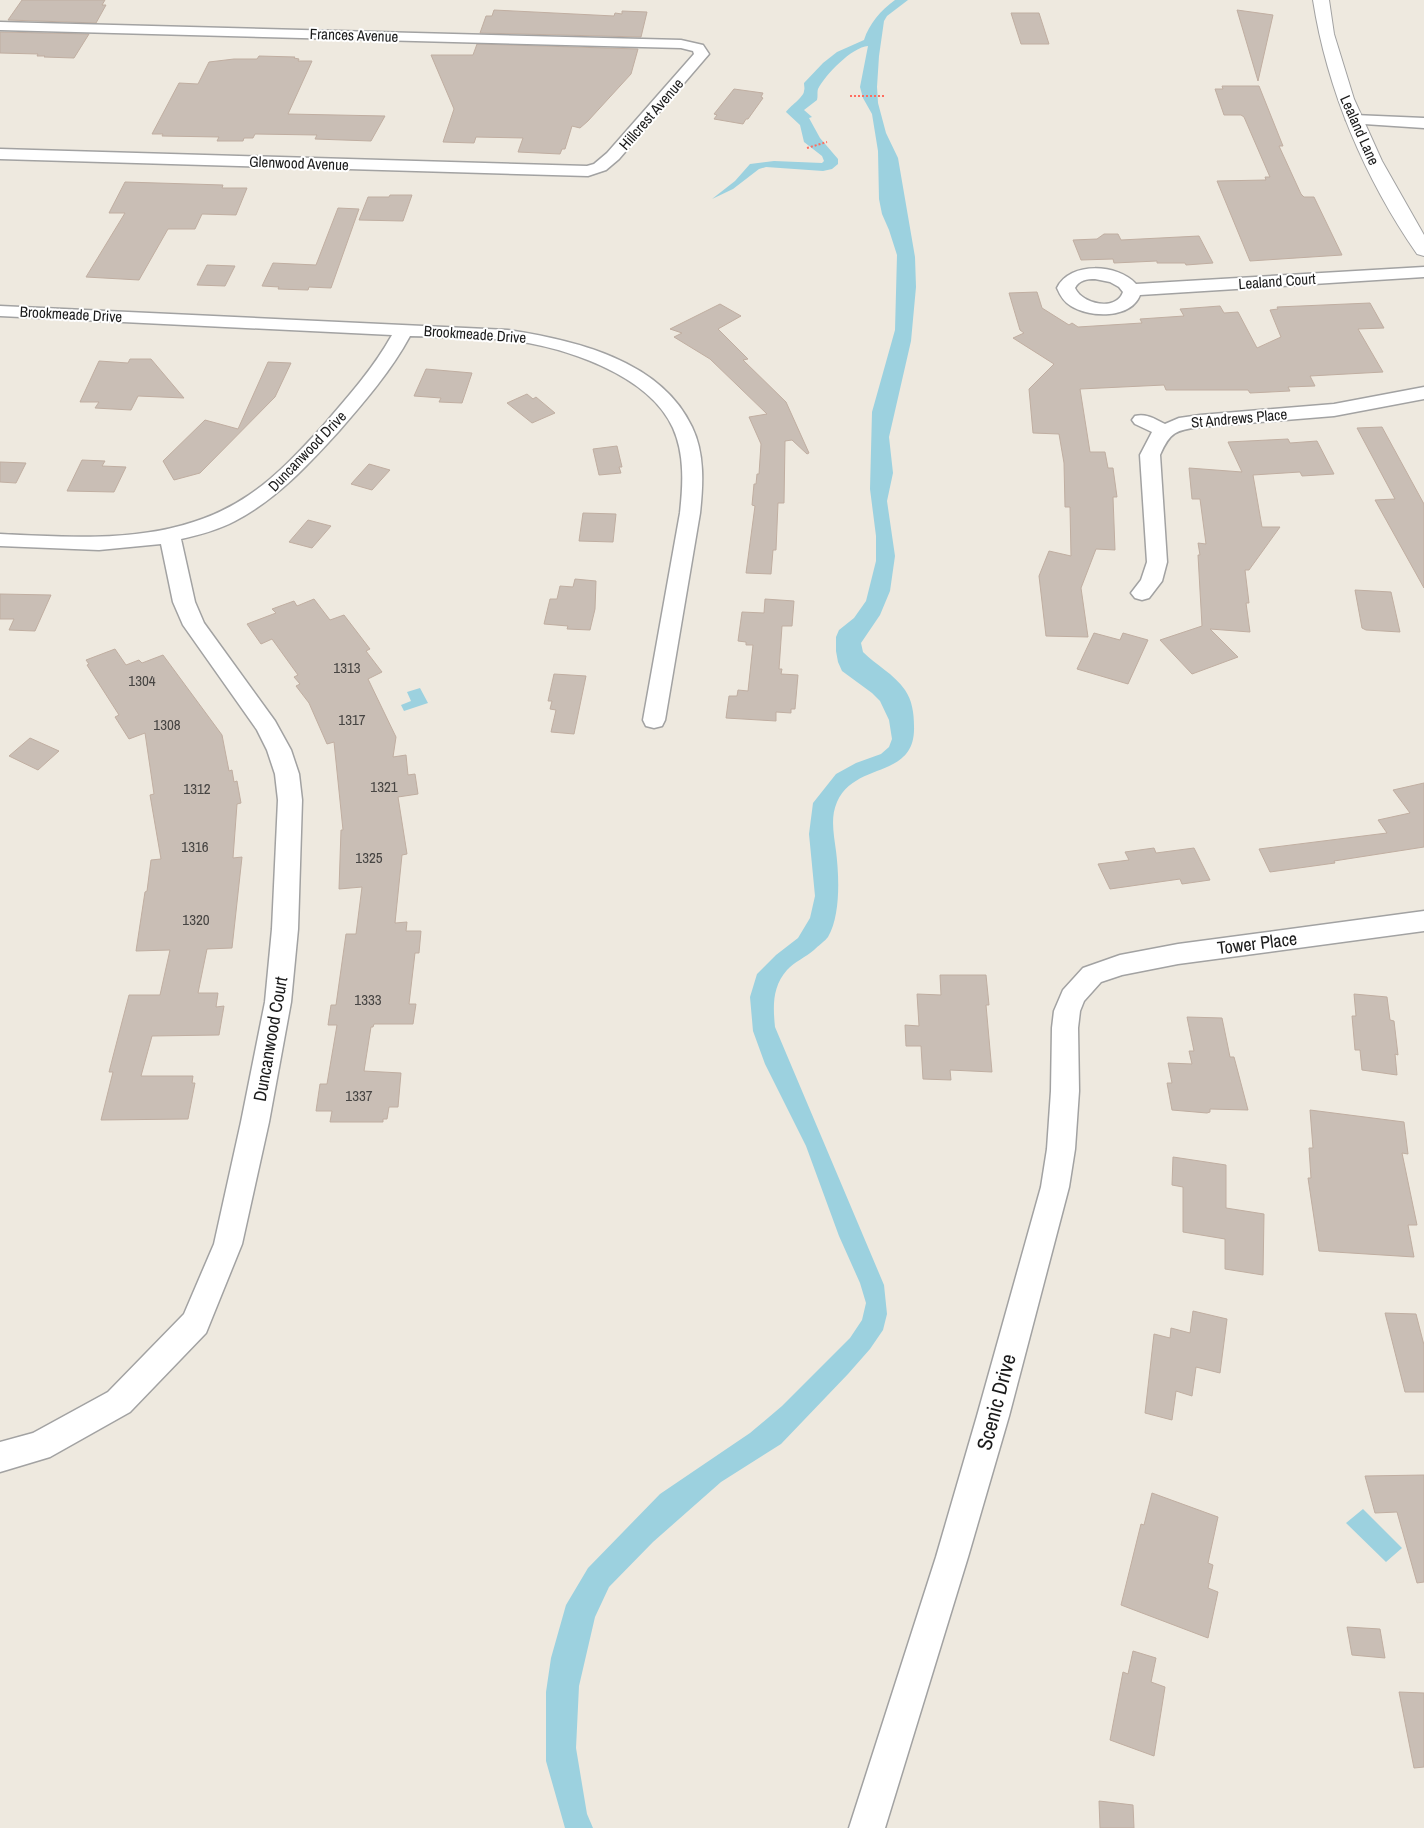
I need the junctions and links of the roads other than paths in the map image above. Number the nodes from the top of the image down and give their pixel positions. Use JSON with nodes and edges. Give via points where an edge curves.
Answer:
{"nodes":[{"id":1,"x":1321,"y":0,"type":"edge"},
{"id":2,"x":0,"y":26,"type":"edge"},
{"id":3,"x":701,"y":57,"type":"joint"},
{"id":4,"x":1354,"y":120,"type":"junction"},
{"id":5,"x":1424,"y":122,"type":"edge"},
{"id":6,"x":0,"y":154,"type":"edge"},
{"id":7,"x":598,"y":169,"type":"joint"},
{"id":8,"x":1424,"y":250,"type":"edge"},
{"id":9,"x":1424,"y":272,"type":"edge"},
{"id":10,"x":1131,"y":290,"type":"dead end"},
{"id":11,"x":0,"y":311,"type":"edge"},
{"id":12,"x":404,"y":330,"type":"junction"},
{"id":13,"x":1424,"y":393,"type":"edge"},
{"id":14,"x":1142,"y":420,"type":"dead end"},
{"id":15,"x":1165,"y":431,"type":"junction"},
{"id":16,"x":170,"y":536,"type":"junction"},
{"id":17,"x":0,"y":540,"type":"edge"},
{"id":18,"x":1142,"y":593,"type":"dead end"},
{"id":19,"x":654,"y":720,"type":"dead end"},
{"id":20,"x":1424,"y":921,"type":"edge"},
{"id":21,"x":1092,"y":975,"type":"joint"},
{"id":22,"x":0,"y":1457,"type":"edge"},
{"id":23,"x":868,"y":1828,"type":"edge"}],
"edges":[{"from":1,"to":4,"type":"street","name":"Lealand Lane","via":[[1328,40]]},
{"from":2,"to":3,"type":"street","name":"Frances Avenue","via":[[681,44],[698,48]]},
{"from":3,"to":7,"type":"street","name":"Hillcrest Avenue"},
{"from":4,"to":5,"type":"street"},
{"from":4,"to":8,"type":"street","name":"Lealand Lane","via":[[1388,189]]},
{"from":6,"to":7,"type":"street","name":"Glenwood Avenue","via":[[576,172]]},
{"from":9,"to":10,"type":"street","name":"Lealand Court"},
{"from":11,"to":12,"type":"street","name":"Brookmeade Drive"},
{"from":12,"to":16,"type":"street","name":"Duncanwood Drive","via":[[387,360],[359,397],[287,475],[237,512],[202,528]]},
{"from":12,"to":19,"type":"street","name":"Brookmeade Drive","via":[[508,334],[588,354],[646,383],[662,398],[678,422],[691,453],[692,483]]},
{"from":13,"to":15,"type":"street","name":"St Andrews Place","via":[[1334,410],[1179,424]]},
{"from":14,"to":15,"type":"street"},
{"from":15,"to":18,"type":"street","via":[[1158,437],[1150,455],[1157,562],[1151,581]]},
{"from":16,"to":17,"type":"street","name":"Duncanwood Drive","via":[[108,543]]},
{"from":16,"to":22,"type":"street","name":"Duncanwood Court","via":[[184,602],[194,624],[267,727],[287,774],[290,800],[285,930],[278,1002],[228,1244],[195,1323],[119,1402],[39,1446]]},
{"from":20,"to":21,"type":"street","name":"Tower Place","via":[[1178,954],[1120,965]]},
{"from":21,"to":23,"type":"street","name":"Scenic Drive","via":[[1072,997],[1065,1028],[1061,1149],[1055,1187],[952,1557]]}]}
